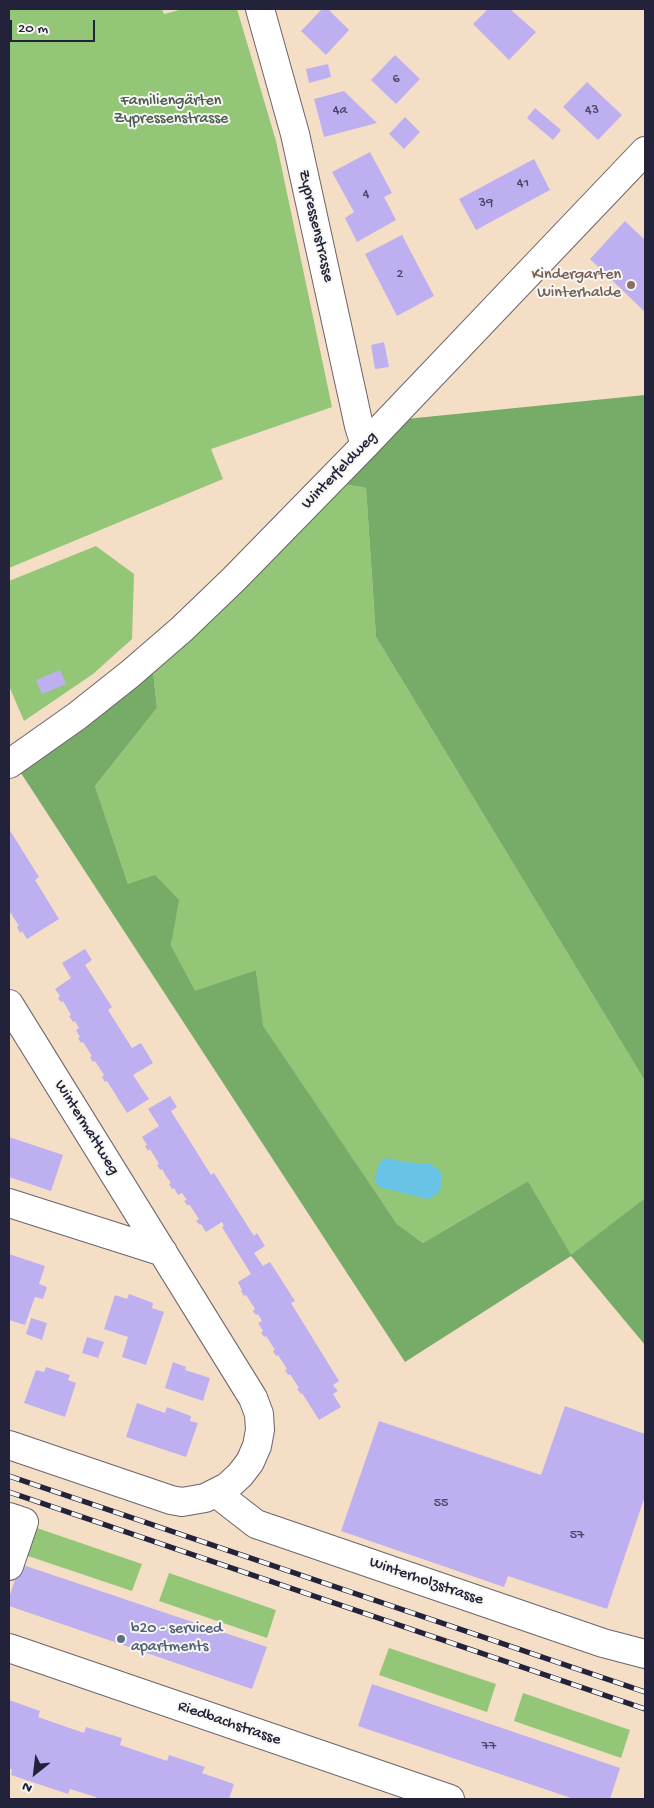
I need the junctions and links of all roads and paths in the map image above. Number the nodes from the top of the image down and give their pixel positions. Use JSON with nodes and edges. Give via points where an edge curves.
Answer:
{"nodes":[{"id":1,"x":260,"y":9,"type":"edge"},
{"id":2,"x":645,"y":151,"type":"edge"},
{"id":3,"x":365,"y":446,"type":"junction"},
{"id":4,"x":9,"y":764,"type":"edge"},
{"id":5,"x":9,"y":1004,"type":"edge"},
{"id":6,"x":9,"y":1203,"type":"edge"},
{"id":7,"x":162,"y":1252,"type":"junction"},
{"id":8,"x":9,"y":1445,"type":"edge"},
{"id":9,"x":216,"y":1493,"type":"junction"},
{"id":10,"x":9,"y":1517,"type":"edge"},
{"id":11,"x":9,"y":1566,"type":"edge"},
{"id":12,"x":9,"y":1648,"type":"edge"},
{"id":13,"x":645,"y":1654,"type":"edge"},
{"id":14,"x":450,"y":1799,"type":"edge"}],
"edges":[{"from":1,"to":3,"type":"street","name":"Zypressenstrasse","via":[[295,134]]},
{"from":2,"to":3,"type":"street","name":"Winterfeldweg"},
{"from":3,"to":4,"type":"street","name":"Winterfeldweg","via":[[182,629],[77,716]]},
{"from":5,"to":7,"type":"street","name":"Wintermattweg"},
{"from":6,"to":7,"type":"street"},
{"from":7,"to":9,"type":"street","name":"Wintermattweg","via":[[253,1398],[259,1414],[258,1446],[250,1462],[227,1487]]},
{"from":8,"to":9,"type":"street","via":[[171,1500],[193,1501]]},
{"from":9,"to":13,"type":"street","name":"Winterholzstrasse","via":[[256,1524],[603,1643]]},
{"from":10,"to":11,"type":"street","via":[[24,1522]]},
{"from":12,"to":14,"type":"street","name":"Riedbachstrasse"}]}
